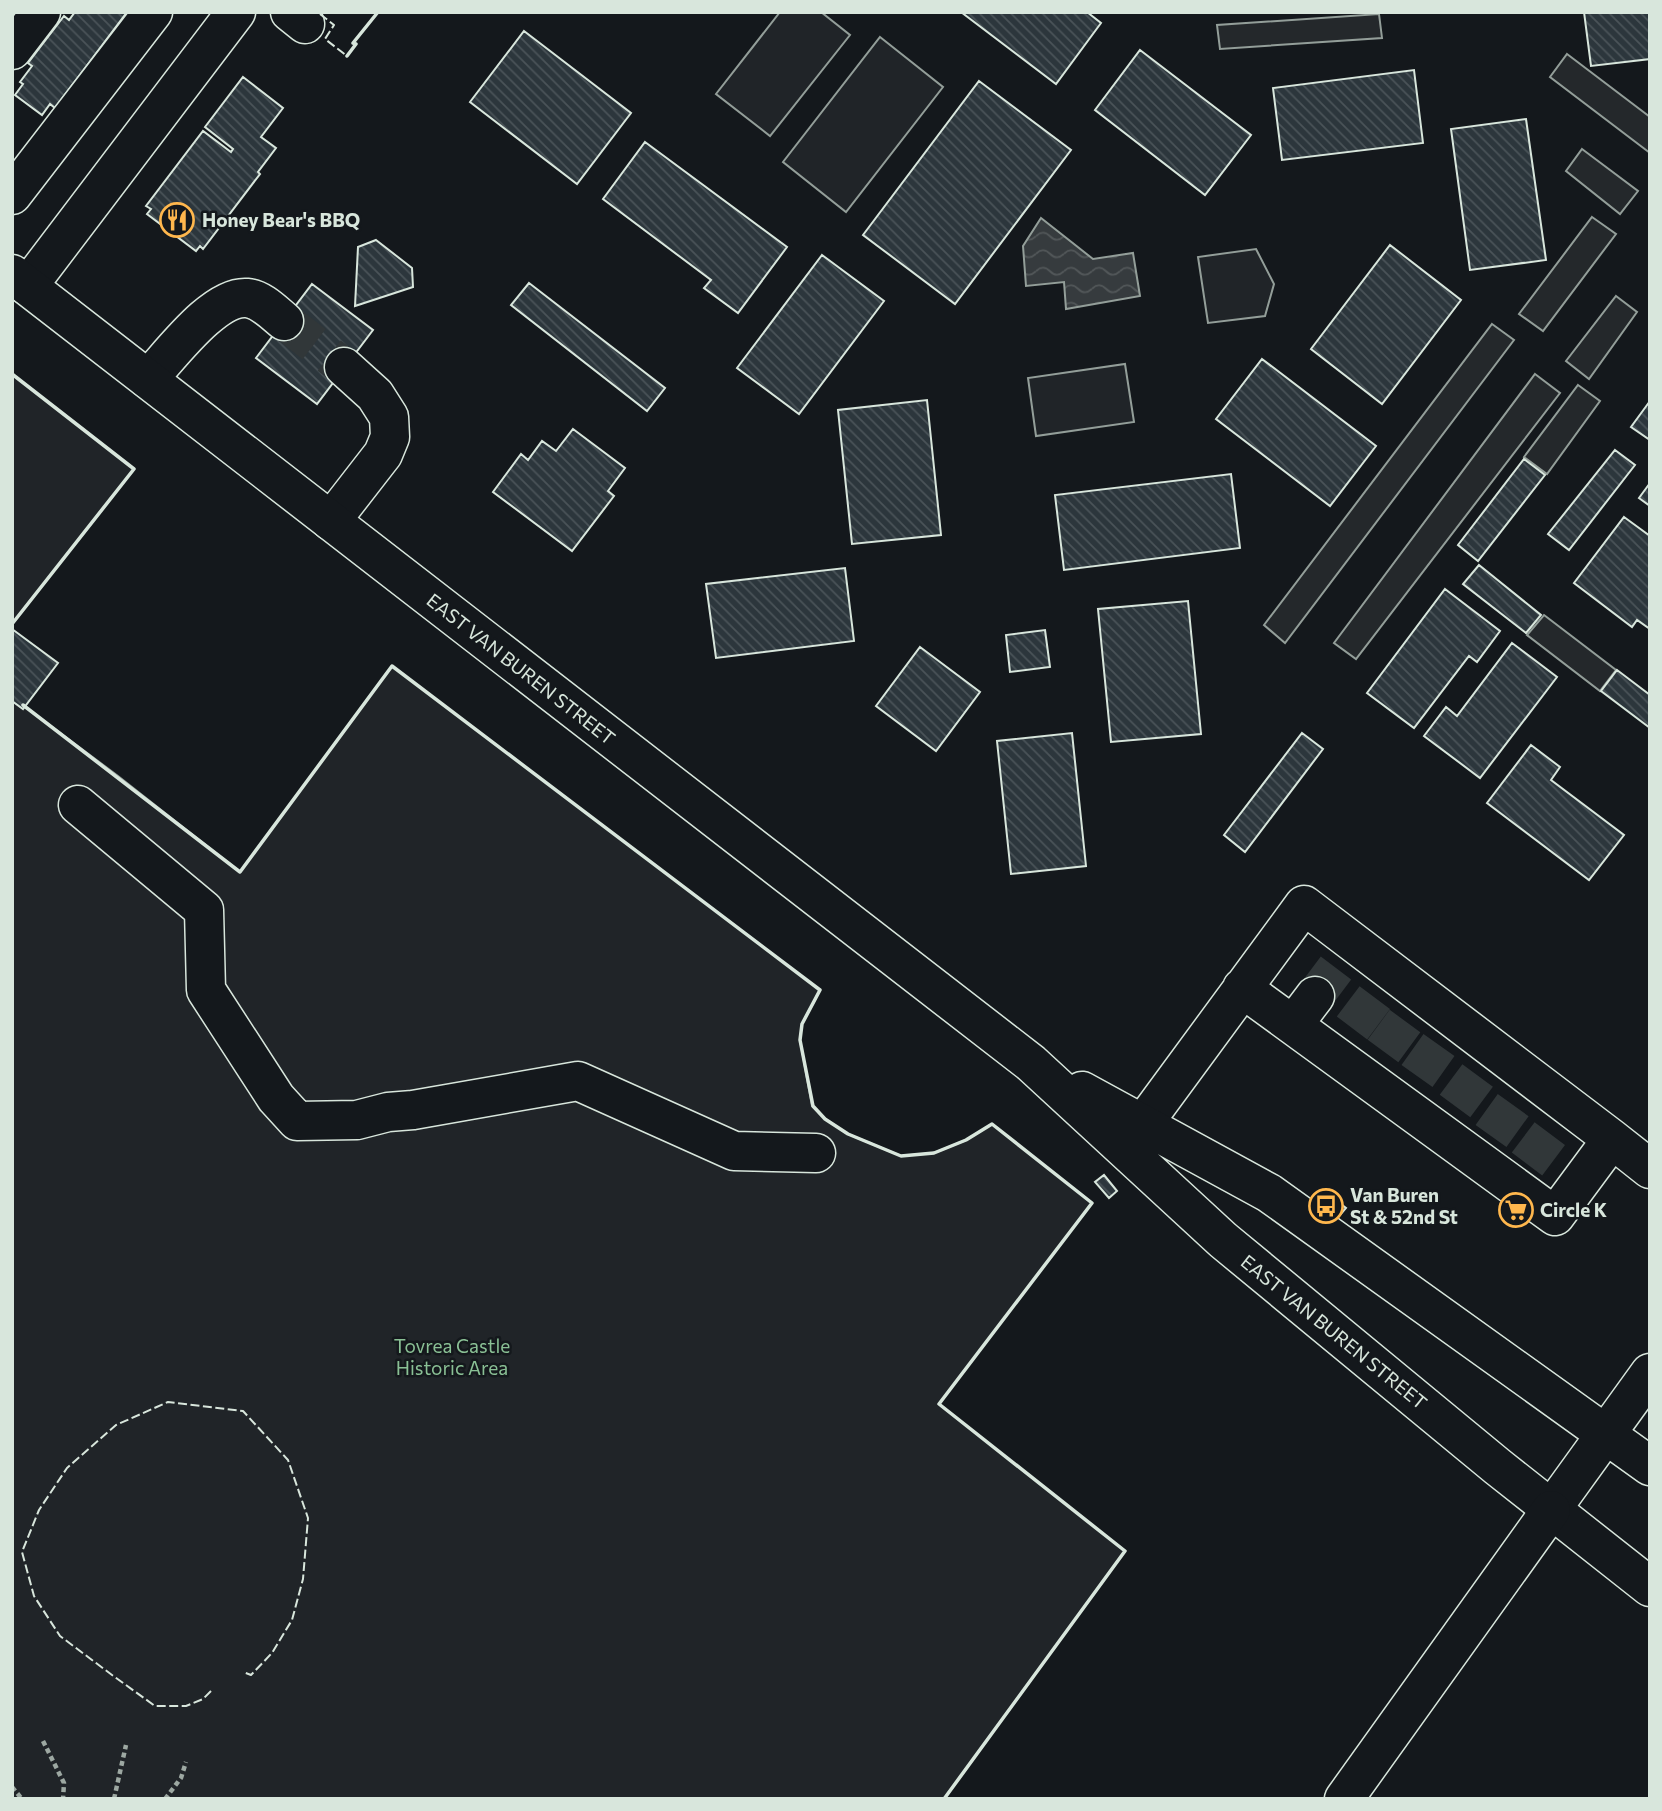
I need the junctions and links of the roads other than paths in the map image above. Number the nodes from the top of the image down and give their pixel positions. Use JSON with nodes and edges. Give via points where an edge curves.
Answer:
{"nodes":[{"id":1,"x":41,"y":12,"type":"edge"},
{"id":2,"x":153,"y":12,"type":"edge"},
{"id":3,"x":236,"y":12,"type":"edge"},
{"id":4,"x":12,"y":50,"type":"edge"},
{"id":5,"x":12,"y":195,"type":"edge"},
{"id":6,"x":20,"y":280,"type":"edge"},
{"id":7,"x":284,"y":321,"type":"tunnel mouth"},
{"id":8,"x":344,"y":367,"type":"tunnel mouth"},
{"id":9,"x":148,"y":379,"type":"junction"},
{"id":10,"x":331,"y":521,"type":"junction"},
{"id":11,"x":78,"y":806,"type":"dead end"},
{"id":12,"x":1324,"y":983,"type":"junction"},
{"id":13,"x":1242,"y":988,"type":"junction"},
{"id":14,"x":1394,"y":1036,"type":"junction"},
{"id":15,"x":1031,"y":1063,"type":"junction"},
{"id":16,"x":1143,"y":1124,"type":"junction"},
{"id":17,"x":1612,"y":1139,"type":"junction"},
{"id":18,"x":816,"y":1153,"type":"dead end"},
{"id":19,"x":1650,"y":1169,"type":"edge"},
{"id":20,"x":1650,"y":1373,"type":"edge"},
{"id":21,"x":1608,"y":1434,"type":"junction"},
{"id":22,"x":1650,"y":1466,"type":"edge"},
{"id":23,"x":1551,"y":1510,"type":"junction"},
{"id":24,"x":1650,"y":1587,"type":"edge"},
{"id":25,"x":1344,"y":1799,"type":"edge"}],
"edges":[{"from":1,"to":4,"type":"main road"},
{"from":2,"to":5,"type":"main road"},
{"from":3,"to":6,"type":"main road"},
{"from":6,"to":9,"type":"main road","name":"EAST VAN BUREN STREET"},
{"from":7,"to":9,"type":"main road","via":[[255,300],[230,299],[205,317]]},
{"from":8,"to":10,"type":"main road","via":[[375,395],[389,417],[390,437],[383,454]]},
{"from":9,"to":10,"type":"main road","name":"EAST VAN BUREN STREET"},
{"from":10,"to":15,"type":"main road","name":"EAST VAN BUREN STREET"},
{"from":11,"to":18,"type":"main road","via":[[204,910],[206,990],[276,1098],[297,1121],[357,1120],[578,1081],[734,1151]]},
{"from":12,"to":13,"type":"main road"},
{"from":12,"to":13,"type":"main road","via":[[1304,905]]},
{"from":12,"to":14,"type":"main road","via":[[1384,984]]},
{"from":12,"to":14,"type":"main road","via":[[1342,1041]]},
{"from":13,"to":16,"type":"main road"},
{"from":14,"to":17,"type":"main road","via":[[1448,1033],[1560,1119]]},
{"from":14,"to":17,"type":"main road","via":[[1408,1089],[1519,1175],[1555,1216]]},
{"from":15,"to":16,"type":"main road","name":"EAST VAN BUREN STREET"},
{"from":15,"to":23,"type":"main road","name":"EAST VAN BUREN STREET","via":[[1223,1240]]},
{"from":16,"to":21,"type":"main road","name":"EAST VAN BUREN STREET","via":[[1269,1193]]},
{"from":17,"to":19,"type":"main road"},
{"from":20,"to":21,"type":"main road"},
{"from":21,"to":22,"type":"main road","name":"EAST VAN BUREN STREET"},
{"from":21,"to":23,"type":"main road"},
{"from":23,"to":24,"type":"main road","name":"EAST VAN BUREN STREET"},
{"from":23,"to":25,"type":"main road"}]}
